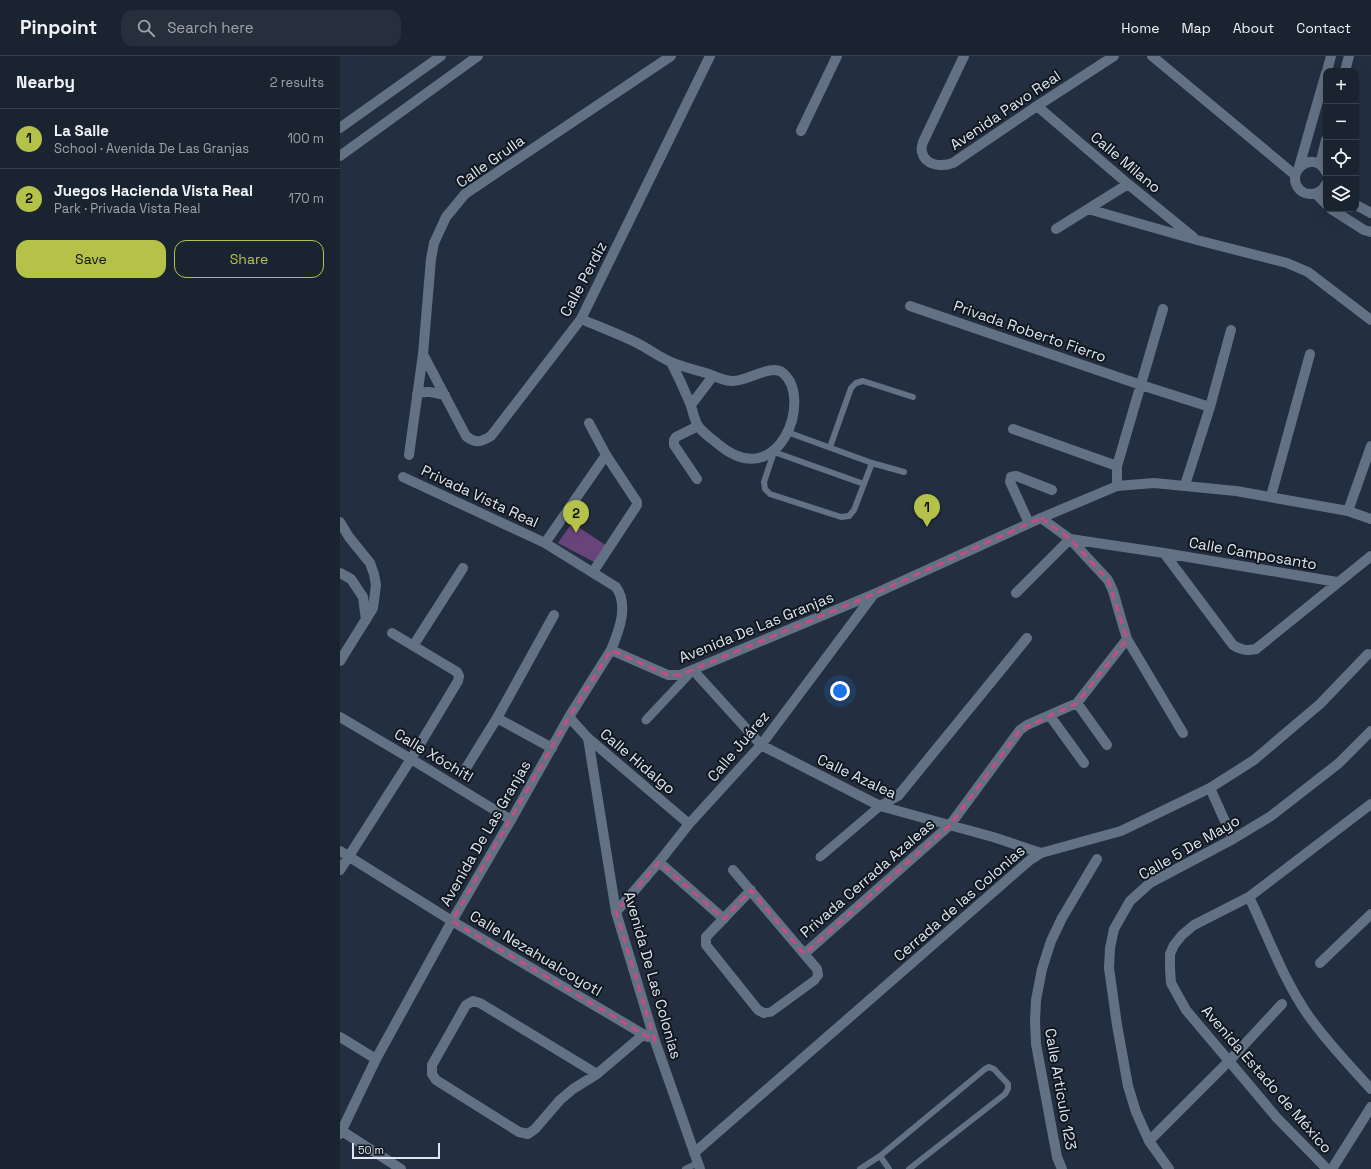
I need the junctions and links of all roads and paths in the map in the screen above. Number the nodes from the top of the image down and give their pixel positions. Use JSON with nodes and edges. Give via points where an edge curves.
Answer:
{"nodes":[{"id":1,"x":441,"y":56,"type":"edge"},
{"id":2,"x":478,"y":56,"type":"edge"},
{"id":3,"x":671,"y":56,"type":"edge"},
{"id":4,"x":710,"y":56,"type":"edge"},
{"id":5,"x":837,"y":56,"type":"edge"},
{"id":6,"x":964,"y":56,"type":"edge"},
{"id":7,"x":1114,"y":56,"type":"edge"},
{"id":8,"x":1152,"y":56,"type":"edge"},
{"id":9,"x":1331,"y":56,"type":"edge"},
{"id":10,"x":1349,"y":56,"type":"edge"},
{"id":11,"x":1327,"y":68,"type":"edge"},
{"id":12,"x":1346,"y":68,"type":"edge"},
{"id":13,"x":1323,"y":82,"type":"edge"},
{"id":14,"x":1036,"y":106,"type":"junction"},
{"id":15,"x":340,"y":128,"type":"edge"},
{"id":16,"x":801,"y":131,"type":"dead end"},
{"id":17,"x":340,"y":156,"type":"edge"},
{"id":18,"x":1323,"y":168,"type":"edge"},
{"id":19,"x":1297,"y":171,"type":"junction"},
{"id":20,"x":1128,"y":184,"type":"junction"},
{"id":21,"x":1323,"y":188,"type":"edge"},
{"id":22,"x":1316,"y":194,"type":"junction"},
{"id":23,"x":1323,"y":201,"type":"edge"},
{"id":24,"x":1359,"y":207,"type":"edge"},
{"id":25,"x":1088,"y":209,"type":"junction"},
{"id":26,"x":1336,"y":212,"type":"edge"},
{"id":27,"x":1371,"y":213,"type":"edge"},
{"id":28,"x":1056,"y":229,"type":"dead end"},
{"id":29,"x":1371,"y":232,"type":"edge"},
{"id":30,"x":1197,"y":240,"type":"junction"},
{"id":31,"x":910,"y":306,"type":"dead end"},
{"id":32,"x":1162,"y":309,"type":"dead end"},
{"id":33,"x":581,"y":319,"type":"junction"},
{"id":34,"x":1371,"y":320,"type":"edge"},
{"id":35,"x":1231,"y":330,"type":"dead end"},
{"id":36,"x":423,"y":354,"type":"junction"},
{"id":37,"x":1310,"y":354,"type":"dead end"},
{"id":38,"x":671,"y":362,"type":"junction"},
{"id":39,"x":713,"y":376,"type":"junction"},
{"id":40,"x":1141,"y":385,"type":"junction"},
{"id":41,"x":417,"y":394,"type":"junction"},
{"id":42,"x":445,"y":395,"type":"junction"},
{"id":43,"x":913,"y":397,"type":"dead end"},
{"id":44,"x":691,"y":405,"type":"junction"},
{"id":45,"x":1210,"y":407,"type":"junction"},
{"id":46,"x":589,"y":423,"type":"dead end"},
{"id":47,"x":698,"y":426,"type":"junction"},
{"id":48,"x":1013,"y":429,"type":"dead end"},
{"id":49,"x":787,"y":432,"type":"junction"},
{"id":50,"x":1371,"y":446,"type":"edge"},
{"id":51,"x":830,"y":447,"type":"junction"},
{"id":52,"x":774,"y":452,"type":"junction"},
{"id":53,"x":409,"y":455,"type":"dead end"},
{"id":54,"x":606,"y":455,"type":"junction"},
{"id":55,"x":872,"y":463,"type":"junction"},
{"id":56,"x":1117,"y":466,"type":"junction"},
{"id":57,"x":904,"y":472,"type":"dead end"},
{"id":58,"x":403,"y":477,"type":"dead end"},
{"id":59,"x":697,"y":479,"type":"dead end"},
{"id":60,"x":864,"y":484,"type":"junction"},
{"id":61,"x":1185,"y":485,"type":"junction"},
{"id":62,"x":1117,"y":486,"type":"junction"},
{"id":63,"x":1052,"y":490,"type":"dead end"},
{"id":64,"x":1272,"y":496,"type":"junction"},
{"id":65,"x":1348,"y":511,"type":"junction"},
{"id":66,"x":1041,"y":518,"type":"junction"},
{"id":67,"x":1371,"y":519,"type":"edge"},
{"id":68,"x":340,"y":522,"type":"edge"},
{"id":69,"x":1029,"y":523,"type":"junction"},
{"id":70,"x":1070,"y":539,"type":"junction"},
{"id":71,"x":545,"y":543,"type":"junction"},
{"id":72,"x":1164,"y":553,"type":"junction"},
{"id":73,"x":1371,"y":556,"type":"edge"},
{"id":74,"x":463,"y":568,"type":"dead end"},
{"id":75,"x":593,"y":572,"type":"junction"},
{"id":76,"x":340,"y":573,"type":"edge"},
{"id":77,"x":1338,"y":582,"type":"junction"},
{"id":78,"x":1016,"y":593,"type":"dead end"},
{"id":79,"x":874,"y":594,"type":"junction"},
{"id":80,"x":554,"y":615,"type":"dead end"},
{"id":81,"x":366,"y":620,"type":"junction"},
{"id":82,"x":392,"y":633,"type":"dead end"},
{"id":83,"x":1027,"y":638,"type":"dead end"},
{"id":84,"x":1127,"y":639,"type":"junction"},
{"id":85,"x":413,"y":646,"type":"junction"},
{"id":86,"x":611,"y":650,"type":"junction"},
{"id":87,"x":1368,"y":654,"type":"dead end"},
{"id":88,"x":340,"y":661,"type":"edge"},
{"id":89,"x":693,"y":670,"type":"junction"},
{"id":90,"x":1078,"y":702,"type":"junction"},
{"id":91,"x":1050,"y":716,"type":"junction"},
{"id":92,"x":340,"y":717,"type":"edge"},
{"id":93,"x":569,"y":717,"type":"junction"},
{"id":94,"x":497,"y":718,"type":"junction"},
{"id":95,"x":646,"y":720,"type":"dead end"},
{"id":96,"x":1371,"y":731,"type":"edge"},
{"id":97,"x":1183,"y":734,"type":"dead end"},
{"id":98,"x":588,"y":738,"type":"junction"},
{"id":99,"x":761,"y":745,"type":"junction"},
{"id":100,"x":1108,"y":746,"type":"dead end"},
{"id":101,"x":552,"y":748,"type":"junction"},
{"id":102,"x":411,"y":759,"type":"junction"},
{"id":103,"x":1084,"y":763,"type":"dead end"},
{"id":104,"x":466,"y":768,"type":"dead end"},
{"id":105,"x":1210,"y":788,"type":"junction"},
{"id":106,"x":1371,"y":804,"type":"edge"},
{"id":107,"x":880,"y":806,"type":"junction"},
{"id":108,"x":511,"y":820,"type":"junction"},
{"id":109,"x":689,"y":824,"type":"junction"},
{"id":110,"x":950,"y":825,"type":"junction"},
{"id":111,"x":1233,"y":839,"type":"junction"},
{"id":112,"x":1041,"y":853,"type":"junction"},
{"id":113,"x":344,"y":854,"type":"edge"},
{"id":114,"x":820,"y":857,"type":"dead end"},
{"id":115,"x":1098,"y":859,"type":"dead end"},
{"id":116,"x":659,"y":862,"type":"junction"},
{"id":117,"x":340,"y":870,"type":"edge"},
{"id":118,"x":733,"y":870,"type":"dead end"},
{"id":119,"x":751,"y":890,"type":"junction"},
{"id":120,"x":1249,"y":897,"type":"junction"},
{"id":121,"x":616,"y":912,"type":"junction"},
{"id":122,"x":1371,"y":914,"type":"edge"},
{"id":123,"x":724,"y":919,"type":"junction"},
{"id":124,"x":452,"y":921,"type":"junction"},
{"id":125,"x":804,"y":954,"type":"junction"},
{"id":126,"x":1320,"y":963,"type":"dead end"},
{"id":127,"x":818,"y":975,"type":"joint"},
{"id":128,"x":1282,"y":1004,"type":"dead end"},
{"id":129,"x":764,"y":1013,"type":"joint"},
{"id":130,"x":644,"y":1034,"type":"junction"},
{"id":131,"x":340,"y":1037,"type":"edge"},
{"id":132,"x":655,"y":1041,"type":"junction"},
{"id":133,"x":376,"y":1059,"type":"junction"},
{"id":134,"x":1229,"y":1061,"type":"junction"},
{"id":135,"x":597,"y":1074,"type":"junction"},
{"id":136,"x":1371,"y":1089,"type":"edge"},
{"id":137,"x":1371,"y":1107,"type":"edge"},
{"id":138,"x":341,"y":1132,"type":"edge"},
{"id":139,"x":1149,"y":1141,"type":"junction"},
{"id":140,"x":694,"y":1153,"type":"junction"},
{"id":141,"x":880,"y":1156,"type":"junction"},
{"id":142,"x":699,"y":1166,"type":"edge"},
{"id":143,"x":401,"y":1169,"type":"edge"},
{"id":144,"x":684,"y":1169,"type":"edge"},
{"id":145,"x":860,"y":1169,"type":"edge"},
{"id":146,"x":889,"y":1169,"type":"edge"},
{"id":147,"x":909,"y":1169,"type":"edge"},
{"id":148,"x":1062,"y":1169,"type":"edge"},
{"id":149,"x":1169,"y":1169,"type":"edge"},
{"id":150,"x":1327,"y":1169,"type":"edge"},
{"id":151,"x":1332,"y":1169,"type":"edge"}],
"edges":[{"from":1,"to":15,"type":"street"},
{"from":2,"to":17,"type":"street"},
{"from":3,"to":36,"type":"street","name":"Calle Grulla","via":[[465,194],[446,217],[434,243]]},
{"from":4,"to":33,"type":"street","name":"Calle Perdiz"},
{"from":5,"to":16,"type":"street"},
{"from":6,"to":14,"type":"street","name":"Avenida Pavo Real","via":[[923,142],[922,152],[926,160],[935,165],[945,166],[953,163]]},
{"from":7,"to":14,"type":"street","name":"Avenida Pavo Real"},
{"from":8,"to":19,"type":"street"},
{"from":9,"to":11,"type":"street"},
{"from":10,"to":12,"type":"street"},
{"from":13,"to":19,"type":"street"},
{"from":14,"to":20,"type":"street","name":"Calle Milano"},
{"from":18,"to":19,"type":"street","via":[[1309,162]]},
{"from":19,"to":22,"type":"street","via":[[1295,182],[1298,188],[1303,192]]},
{"from":20,"to":25,"type":"street"},
{"from":20,"to":30,"type":"street","name":"Calle Milano"},
{"from":21,"to":22,"type":"street"},
{"from":22,"to":23,"type":"street"},
{"from":24,"to":27,"type":"street"},
{"from":25,"to":28,"type":"street"},
{"from":25,"to":30,"type":"street","name":"Calle Milano"},
{"from":26,"to":29,"type":"street"},
{"from":30,"to":34,"type":"street","name":"Calle Milano","via":[[1300,268]]},
{"from":31,"to":40,"type":"street","name":"Privada Roberto Fierro"},
{"from":32,"to":40,"type":"street"},
{"from":33,"to":38,"type":"street","via":[[637,343]]},
{"from":33,"to":42,"type":"street","name":"Calle Perdiz","via":[[491,436],[485,440],[478,442],[466,436]]},
{"from":35,"to":45,"type":"street"},
{"from":36,"to":41,"type":"street","name":"Calle Grulla"},
{"from":36,"to":42,"type":"street","name":"Calle Perdiz"},
{"from":37,"to":64,"type":"street"},
{"from":38,"to":39,"type":"street"},
{"from":38,"to":44,"type":"street"},
{"from":39,"to":44,"type":"street"},
{"from":39,"to":49,"type":"street","via":[[731,381],[742,380],[773,369],[784,373],[792,386],[794,405],[793,420]]},
{"from":40,"to":45,"type":"street","name":"Privada Roberto Fierro"},
{"from":40,"to":56,"type":"street"},
{"from":41,"to":42,"type":"street","via":[[428,392]]},
{"from":41,"to":53,"type":"street","name":"Calle Grulla"},
{"from":43,"to":51,"type":"lane","via":[[863,381],[856,382],[851,388]]},
{"from":44,"to":47,"type":"street"},
{"from":45,"to":61,"type":"street"},
{"from":46,"to":54,"type":"street"},
{"from":47,"to":52,"type":"street","via":[[728,452],[738,457],[750,460]]},
{"from":47,"to":59,"type":"street","via":[[674,440],[674,445]]},
{"from":48,"to":56,"type":"street"},
{"from":49,"to":51,"type":"lane"},
{"from":49,"to":52,"type":"street"},
{"from":50,"to":65,"type":"street"},
{"from":51,"to":55,"type":"lane"},
{"from":52,"to":60,"type":"lane"},
{"from":52,"to":60,"type":"lane","via":[[764,482],[765,489],[770,494],[841,517],[849,516],[854,510]]},
{"from":54,"to":71,"type":"street","name":"Privada Vista Real"},
{"from":54,"to":75,"type":"street","via":[[637,505]]},
{"from":55,"to":57,"type":"lane"},
{"from":55,"to":60,"type":"lane"},
{"from":56,"to":62,"type":"street"},
{"from":58,"to":71,"type":"street","name":"Privada Vista Real"},
{"from":61,"to":62,"type":"street","name":"Avenida De Las Granjas","via":[[1154,483]]},
{"from":61,"to":64,"type":"street","name":"Avenida De Las Granjas"},
{"from":62,"to":66,"type":"street","name":"Avenida De Las Granjas"},
{"from":63,"to":69,"type":"street","via":[[1016,476],[1011,477],[1010,482]]},
{"from":64,"to":65,"type":"street","name":"Avenida De Las Granjas"},
{"from":65,"to":67,"type":"street","name":"Avenida De Las Granjas"},
{"from":66,"to":69,"type":"street","name":"Avenida De Las Granjas"},
{"from":66,"to":70,"type":"street"},
{"from":68,"to":81,"type":"street","via":[[372,568],[376,585],[373,608]]},
{"from":69,"to":79,"type":"street","name":"Avenida De Las Granjas"},
{"from":70,"to":72,"type":"street","name":"Calle Camposanto"},
{"from":70,"to":78,"type":"street"},
{"from":70,"to":84,"type":"street","via":[[1108,580]]},
{"from":71,"to":75,"type":"street","name":"Privada Vista Real"},
{"from":72,"to":77,"type":"street","name":"Calle Camposanto"},
{"from":72,"to":77,"type":"street","name":"Calle Camposanto","via":[[1233,645],[1240,650],[1256,649]]},
{"from":73,"to":77,"type":"street","name":"Calle Camposanto"},
{"from":74,"to":85,"type":"street"},
{"from":75,"to":86,"type":"street","name":"Privada Vista Real","via":[[616,587],[621,599],[620,626]]},
{"from":76,"to":81,"type":"street","via":[[351,578],[363,597]]},
{"from":79,"to":89,"type":"street","name":"Avenida De Las Granjas"},
{"from":79,"to":99,"type":"street","name":"Calle Juárez"},
{"from":80,"to":94,"type":"street"},
{"from":81,"to":88,"type":"street"},
{"from":82,"to":85,"type":"street"},
{"from":83,"to":107,"type":"street","via":[[898,796]]},
{"from":84,"to":90,"type":"street"},
{"from":84,"to":97,"type":"street"},
{"from":85,"to":102,"type":"street","via":[[457,672],[459,676]]},
{"from":86,"to":89,"type":"street","name":"Avenida De Las Granjas","via":[[668,675],[680,675]]},
{"from":86,"to":93,"type":"street","name":"Avenida De Las Granjas"},
{"from":87,"to":105,"type":"street","name":"Cerrada de las Colonias","via":[[1320,704],[1254,760]]},
{"from":89,"to":95,"type":"street"},
{"from":89,"to":99,"type":"street","name":"Calle Azalea"},
{"from":90,"to":91,"type":"street","name":"Privada Cerrada Azaleas"},
{"from":90,"to":100,"type":"street"},
{"from":91,"to":103,"type":"street"},
{"from":91,"to":110,"type":"street","name":"Privada Cerrada Azaleas","via":[[1020,730]]},
{"from":92,"to":102,"type":"street","name":"Calle Xóchitl"},
{"from":93,"to":98,"type":"street","name":"Calle Hidalgo"},
{"from":93,"to":101,"type":"street","name":"Avenida De Las Granjas"},
{"from":94,"to":101,"type":"street"},
{"from":94,"to":104,"type":"street"},
{"from":96,"to":111,"type":"street","name":"Calle 5 De Mayo","via":[[1339,763],[1305,791]]},
{"from":98,"to":109,"type":"street","name":"Calle Hidalgo"},
{"from":98,"to":121,"type":"street","name":"Avenida De Las Colonias"},
{"from":99,"to":107,"type":"street","name":"Calle Azalea"},
{"from":99,"to":109,"type":"street","name":"Calle Juárez"},
{"from":101,"to":108,"type":"street","name":"Avenida De Las Granjas"},
{"from":102,"to":108,"type":"street","name":"Calle Xóchitl"},
{"from":102,"to":113,"type":"street"},
{"from":105,"to":111,"type":"street"},
{"from":105,"to":112,"type":"street","name":"Cerrada de las Colonias","via":[[1121,831]]},
{"from":106,"to":120,"type":"street","name":"Avenida Estado de México"},
{"from":107,"to":110,"type":"street","name":"Calle Azalea"},
{"from":107,"to":114,"type":"street"},
{"from":108,"to":124,"type":"street","name":"Avenida De Las Granjas"},
{"from":109,"to":116,"type":"street","name":"Calle Juárez"},
{"from":110,"to":112,"type":"street","name":"Calle Azalea"},
{"from":110,"to":125,"type":"street","name":"Privada Cerrada Azaleas"},
{"from":111,"to":139,"type":"street","name":"Calle 5 De Mayo","via":[[1150,883],[1130,901],[1114,929],[1109,968],[1118,1033],[1128,1086]]},
{"from":112,"to":140,"type":"street","name":"Cerrada de las Colonias"},
{"from":113,"to":117,"type":"street"},
{"from":113,"to":124,"type":"street","name":"Calle Nezahualcoyotl"},
{"from":115,"to":148,"type":"street","name":"Calle Artículo 123","via":[[1051,941],[1036,1000],[1036,1044],[1057,1157]]},
{"from":116,"to":121,"type":"street","name":"Calle Juárez"},
{"from":116,"to":123,"type":"street"},
{"from":118,"to":119,"type":"street"},
{"from":119,"to":123,"type":"street"},
{"from":119,"to":125,"type":"street"},
{"from":120,"to":134,"type":"street","name":"Avenida Estado de México","via":[[1194,925],[1182,935],[1170,954],[1172,983],[1186,1010]]},
{"from":120,"to":136,"type":"street","via":[[1293,991],[1308,1015]]},
{"from":121,"to":132,"type":"street","name":"Avenida De Las Colonias"},
{"from":122,"to":126,"type":"street"},
{"from":123,"to":129,"type":"street","via":[[706,937],[706,945],[758,1010]]},
{"from":124,"to":130,"type":"street","name":"Calle Nezahualcoyotl"},
{"from":124,"to":133,"type":"street","name":"Avenida De Las Granjas"},
{"from":125,"to":127,"type":"street","via":[[817,969]]},
{"from":127,"to":129,"type":"street","via":[[815,980],[771,1012]]},
{"from":128,"to":134,"type":"street"},
{"from":130,"to":132,"type":"street","name":"Calle Nezahualcoyotl"},
{"from":130,"to":135,"type":"street"},
{"from":131,"to":133,"type":"street"},
{"from":132,"to":140,"type":"street","name":"Avenida De Las Colonias"},
{"from":133,"to":138,"type":"street","name":"Avenida De Las Granjas"},
{"from":134,"to":139,"type":"street"},
{"from":134,"to":150,"type":"street","name":"Avenida Estado de México","via":[[1277,1118]]},
{"from":135,"to":135,"type":"street","via":[[473,1001],[466,1005],[432,1065],[432,1074],[436,1080],[519,1132],[528,1134],[560,1100]]},
{"from":137,"to":151,"type":"street"},
{"from":138,"to":143,"type":"street"},
{"from":139,"to":149,"type":"street","name":"Calle 5 De Mayo"},
{"from":140,"to":142,"type":"street","name":"Avenida De Las Colonias"},
{"from":141,"to":145,"type":"lane"},
{"from":141,"to":146,"type":"lane"},
{"from":141,"to":147,"type":"lane","via":[[985,1069],[994,1069],[1008,1084],[1005,1094]]},
{"from":142,"to":144,"type":"lane"}]}
